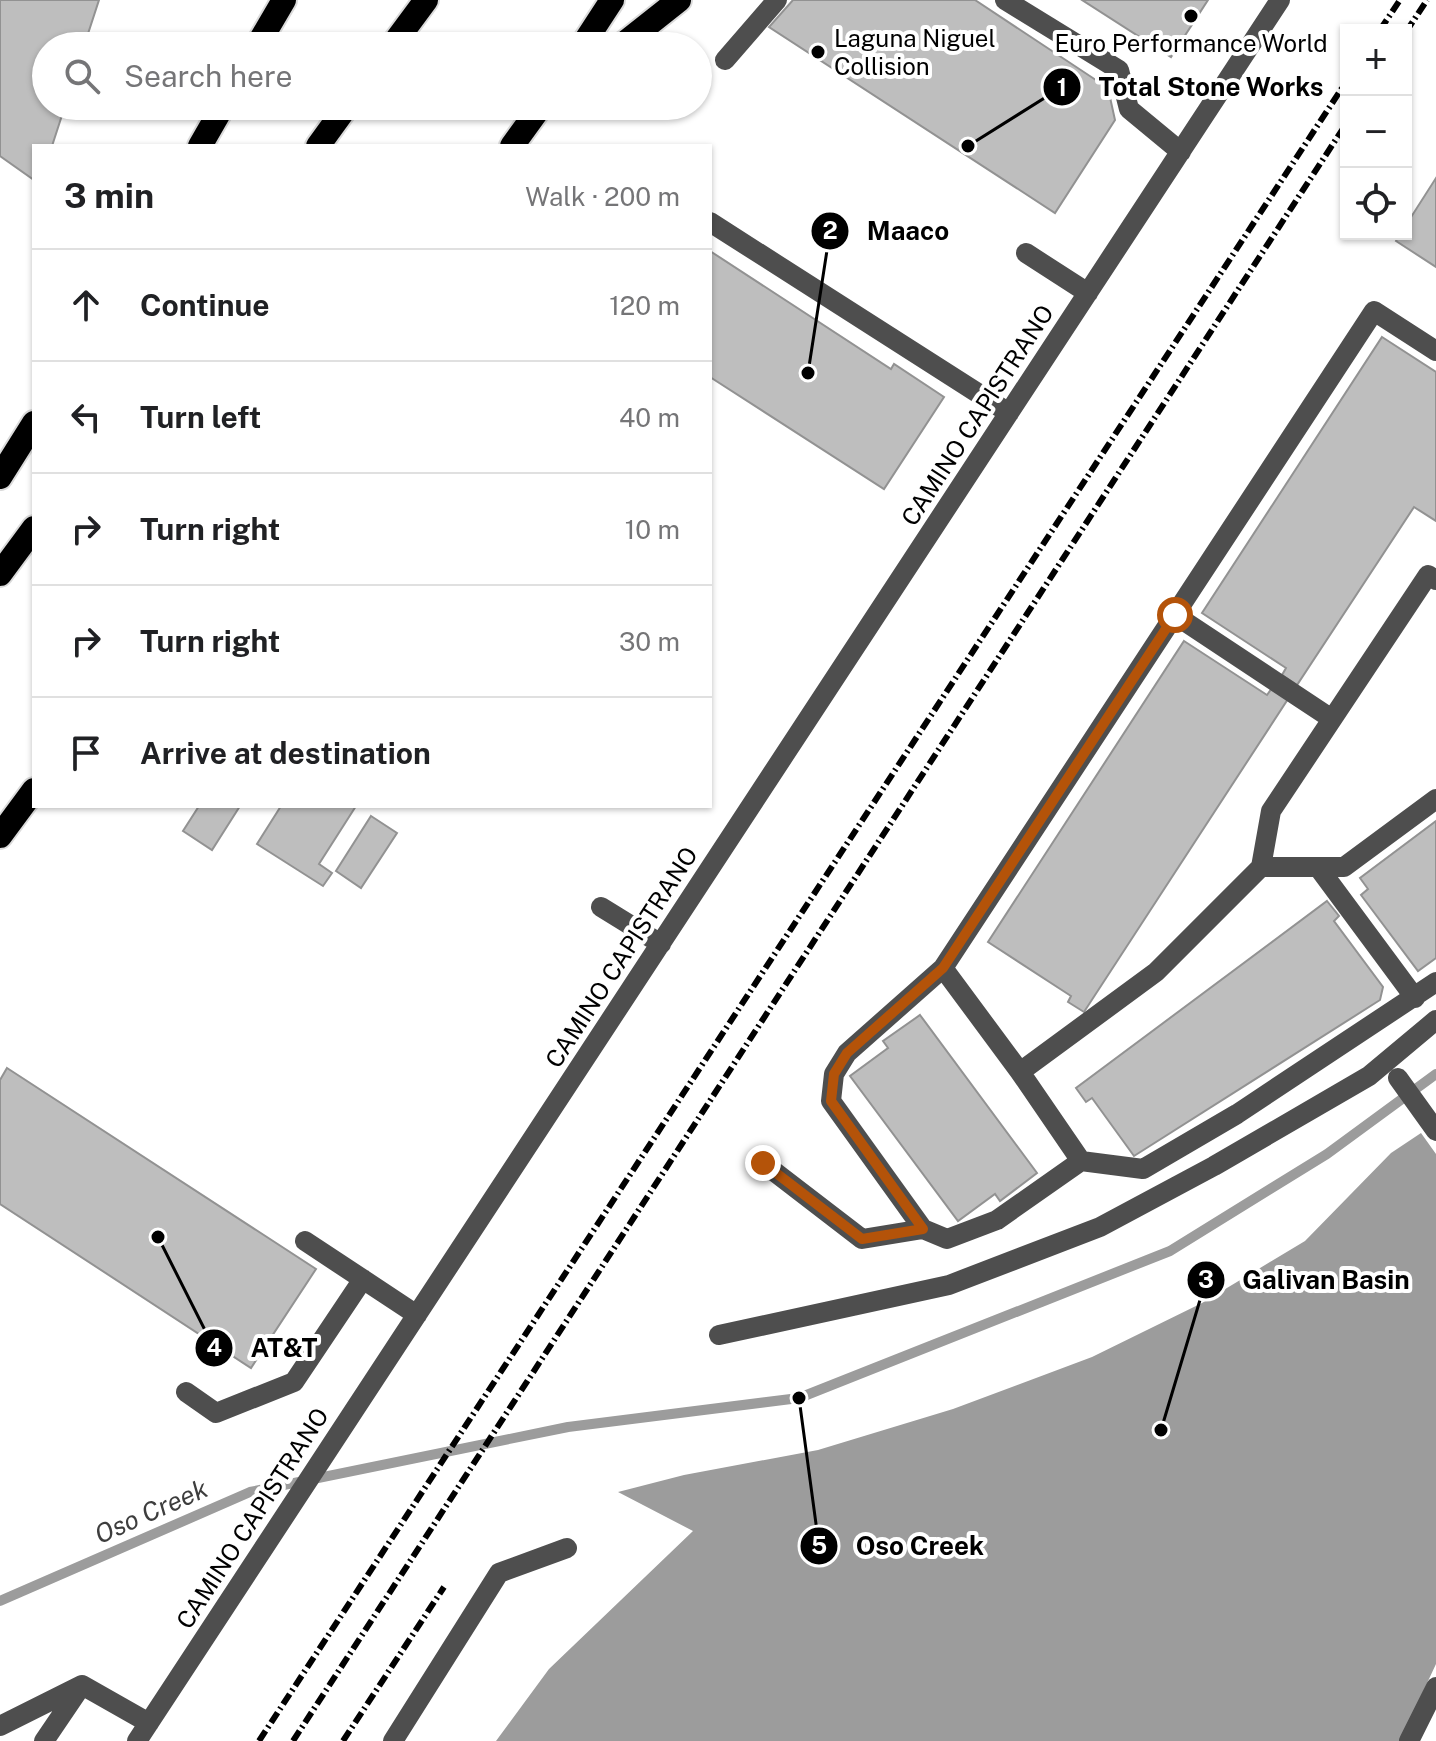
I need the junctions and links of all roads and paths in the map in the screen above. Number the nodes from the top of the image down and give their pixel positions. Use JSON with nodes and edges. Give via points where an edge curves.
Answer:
{"nodes":[{"id":1,"x":284,"y":0,"type":"edge"},
{"id":2,"x":426,"y":0,"type":"edge"},
{"id":3,"x":612,"y":0,"type":"edge"},
{"id":4,"x":679,"y":0,"type":"edge"},
{"id":5,"x":777,"y":0,"type":"edge"},
{"id":6,"x":1005,"y":0,"type":"edge"},
{"id":7,"x":1280,"y":0,"type":"edge"},
{"id":8,"x":265,"y":32,"type":"edge"},
{"id":9,"x":402,"y":32,"type":"edge"},
{"id":10,"x":591,"y":32,"type":"edge"},
{"id":11,"x":639,"y":32,"type":"edge"},
{"id":12,"x":725,"y":60,"type":"dead end"},
{"id":13,"x":215,"y":120,"type":"edge"},
{"id":14,"x":337,"y":120,"type":"edge"},
{"id":15,"x":532,"y":120,"type":"edge"},
{"id":16,"x":201,"y":144,"type":"edge"},
{"id":17,"x":319,"y":144,"type":"edge"},
{"id":18,"x":514,"y":144,"type":"edge"},
{"id":19,"x":1181,"y":152,"type":"junction"},
{"id":20,"x":712,"y":223,"type":"edge"},
{"id":21,"x":1026,"y":253,"type":"dead end"},
{"id":22,"x":1088,"y":293,"type":"junction"},
{"id":23,"x":1436,"y":351,"type":"edge"},
{"id":24,"x":1009,"y":413,"type":"junction"},
{"id":25,"x":32,"y":426,"type":"edge"},
{"id":26,"x":0,"y":477,"type":"edge"},
{"id":27,"x":32,"y":531,"type":"edge"},
{"id":28,"x":0,"y":574,"type":"edge"},
{"id":29,"x":1436,"y":580,"type":"edge"},
{"id":30,"x":1175,"y":615,"type":"junction"},
{"id":31,"x":1332,"y":719,"type":"junction"},
{"id":32,"x":32,"y":793,"type":"edge"},
{"id":33,"x":1436,"y":799,"type":"edge"},
{"id":34,"x":0,"y":836,"type":"edge"},
{"id":35,"x":1261,"y":867,"type":"junction"},
{"id":36,"x":1318,"y":867,"type":"junction"},
{"id":37,"x":601,"y":907,"type":"dead end"},
{"id":38,"x":661,"y":944,"type":"junction"},
{"id":39,"x":943,"y":968,"type":"junction"},
{"id":40,"x":1436,"y":982,"type":"edge"},
{"id":41,"x":1415,"y":998,"type":"junction"},
{"id":42,"x":1436,"y":1020,"type":"edge"},
{"id":43,"x":1394,"y":1070,"type":"junction"},
{"id":44,"x":1020,"y":1072,"type":"junction"},
{"id":45,"x":1434,"y":1127,"type":"edge"},
{"id":46,"x":1081,"y":1161,"type":"junction"},
{"id":47,"x":763,"y":1163,"type":"dead end"},
{"id":48,"x":923,"y":1229,"type":"junction"},
{"id":49,"x":305,"y":1241,"type":"dead end"},
{"id":50,"x":363,"y":1279,"type":"junction"},
{"id":51,"x":417,"y":1315,"type":"junction"},
{"id":52,"x":719,"y":1335,"type":"dead end"},
{"id":53,"x":186,"y":1392,"type":"dead end"},
{"id":54,"x":567,"y":1548,"type":"dead end"},
{"id":55,"x":82,"y":1685,"type":"junction"},
{"id":56,"x":1436,"y":1687,"type":"edge"},
{"id":57,"x":149,"y":1723,"type":"junction"},
{"id":58,"x":0,"y":1726,"type":"edge"},
{"id":59,"x":44,"y":1741,"type":"edge"},
{"id":60,"x":137,"y":1741,"type":"edge"},
{"id":61,"x":393,"y":1741,"type":"edge"},
{"id":62,"x":1409,"y":1741,"type":"edge"}],
"edges":[{"from":1,"to":8,"type":"highway"},
{"from":2,"to":9,"type":"highway"},
{"from":3,"to":10,"type":"highway"},
{"from":4,"to":11,"type":"highway"},
{"from":5,"to":12,"type":"street"},
{"from":6,"to":19,"type":"street","via":[[1119,70],[1129,109]]},
{"from":7,"to":19,"type":"street","name":"CAMINO CAPISTRANO"},
{"from":13,"to":16,"type":"highway"},
{"from":14,"to":17,"type":"highway"},
{"from":15,"to":18,"type":"highway"},
{"from":19,"to":22,"type":"street","name":"CAMINO CAPISTRANO"},
{"from":20,"to":24,"type":"street"},
{"from":21,"to":22,"type":"street"},
{"from":22,"to":24,"type":"street","name":"CAMINO CAPISTRANO"},
{"from":23,"to":30,"type":"street","via":[[1374,311]]},
{"from":24,"to":38,"type":"street","name":"CAMINO CAPISTRANO"},
{"from":25,"to":26,"type":"highway"},
{"from":27,"to":28,"type":"highway"},
{"from":29,"to":31,"type":"street","via":[[1428,575]]},
{"from":30,"to":31,"type":"street"},
{"from":30,"to":39,"type":"street"},
{"from":31,"to":35,"type":"street","via":[[1271,811]]},
{"from":32,"to":34,"type":"highway"},
{"from":33,"to":36,"type":"street","via":[[1344,867]]},
{"from":35,"to":36,"type":"street"},
{"from":35,"to":44,"type":"street","via":[[1156,972]]},
{"from":36,"to":41,"type":"street"},
{"from":37,"to":38,"type":"street"},
{"from":38,"to":51,"type":"street","name":"CAMINO CAPISTRANO"},
{"from":39,"to":44,"type":"street"},
{"from":39,"to":48,"type":"street","via":[[847,1053],[834,1074],[831,1101]]},
{"from":40,"to":41,"type":"street"},
{"from":41,"to":46,"type":"street","via":[[1143,1169]]},
{"from":42,"to":43,"type":"street"},
{"from":43,"to":45,"type":"street"},
{"from":43,"to":52,"type":"street","via":[[1369,1076],[1100,1227],[949,1285]]},
{"from":44,"to":46,"type":"street"},
{"from":46,"to":48,"type":"street","via":[[997,1220],[947,1239]]},
{"from":47,"to":48,"type":"street","via":[[862,1239]]},
{"from":49,"to":50,"type":"street"},
{"from":50,"to":51,"type":"street"},
{"from":50,"to":53,"type":"street","via":[[294,1382],[216,1413]]},
{"from":51,"to":57,"type":"street","name":"CAMINO CAPISTRANO"},
{"from":54,"to":61,"type":"street","via":[[499,1573]]},
{"from":55,"to":57,"type":"street"},
{"from":55,"to":58,"type":"street"},
{"from":55,"to":59,"type":"street"},
{"from":56,"to":62,"type":"street"},
{"from":57,"to":60,"type":"street","name":"CAMINO CAPISTRANO"}]}
